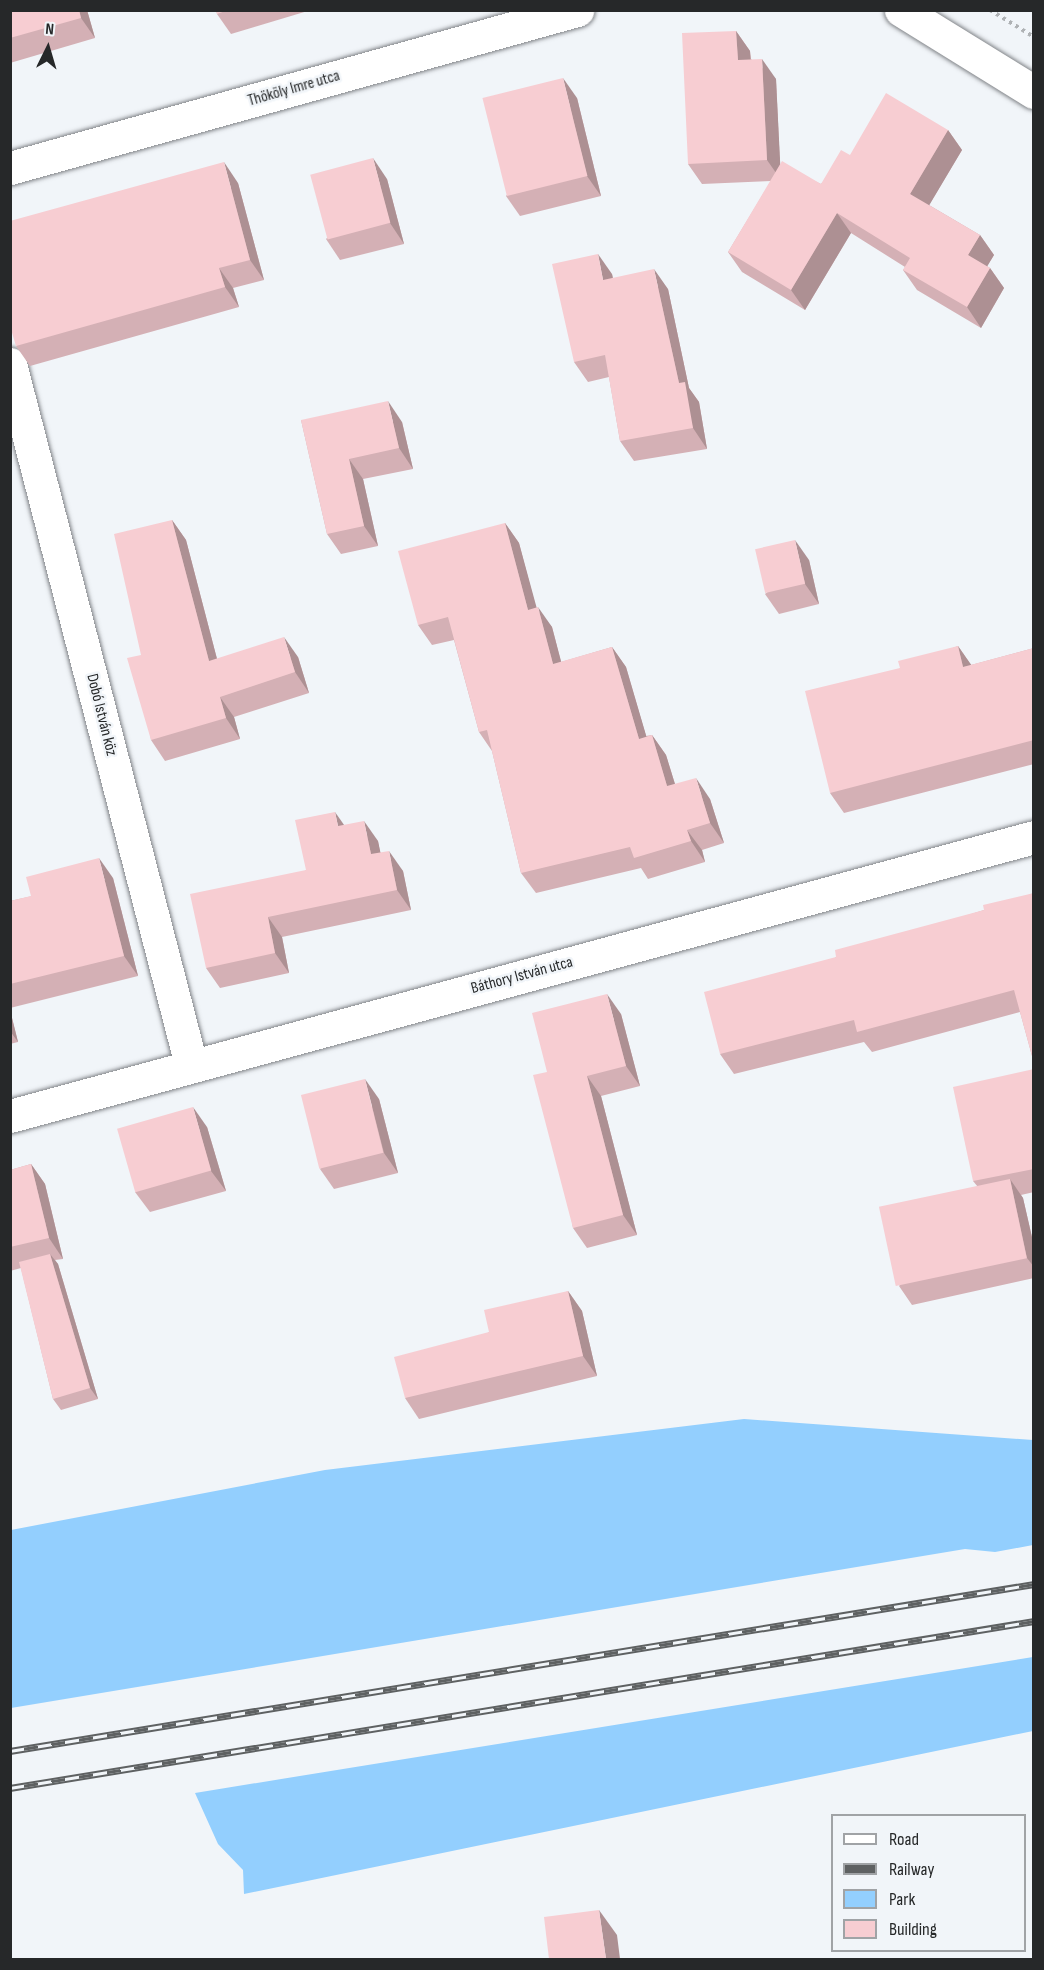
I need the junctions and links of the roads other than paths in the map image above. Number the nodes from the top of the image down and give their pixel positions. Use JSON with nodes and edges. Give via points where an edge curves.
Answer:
{"nodes":[{"id":1,"x":577,"y":10,"type":"edge"},
{"id":2,"x":901,"y":10,"type":"edge"},
{"id":3,"x":1034,"y":92,"type":"edge"},
{"id":4,"x":10,"y":168,"type":"edge"},
{"id":5,"x":10,"y":364,"type":"edge"},
{"id":6,"x":1034,"y":837,"type":"edge"},
{"id":7,"x":191,"y":1065,"type":"junction"},
{"id":8,"x":10,"y":1116,"type":"edge"}],
"edges":[{"from":1,"to":4,"type":"street","name":"Thököly Imre utca"},
{"from":2,"to":3,"type":"street"},
{"from":5,"to":7,"type":"street","name":"Dobó István köz"},
{"from":6,"to":7,"type":"street","name":"Báthory István utca"},
{"from":7,"to":8,"type":"street","name":"Báthory István utca"}]}
